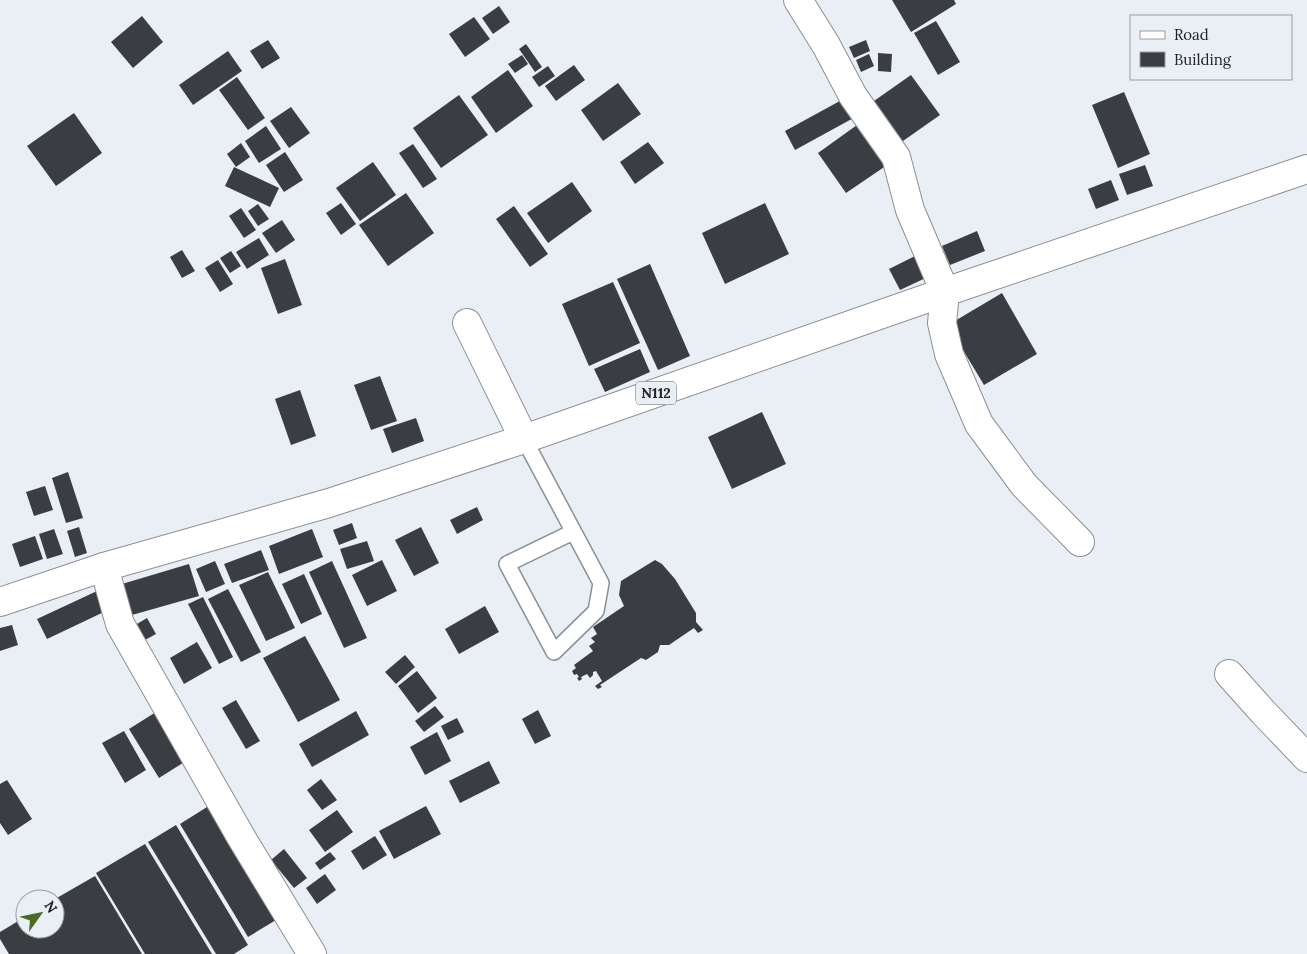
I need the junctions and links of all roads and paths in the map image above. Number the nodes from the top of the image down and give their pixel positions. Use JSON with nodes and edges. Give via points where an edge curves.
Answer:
{"nodes":[{"id":1,"x":798,"y":0,"type":"edge"},
{"id":2,"x":1307,"y":169,"type":"edge"},
{"id":3,"x":944,"y":292,"type":"junction"},
{"id":4,"x":467,"y":323,"type":"dead end"},
{"id":5,"x":524,"y":439,"type":"junction"},
{"id":6,"x":573,"y":532,"type":"junction"},
{"id":7,"x":1080,"y":542,"type":"dead end"},
{"id":8,"x":104,"y":567,"type":"junction"},
{"id":9,"x":0,"y":602,"type":"edge"},
{"id":10,"x":1229,"y":674,"type":"dead end"},
{"id":11,"x":1307,"y":758,"type":"edge"},
{"id":12,"x":312,"y":954,"type":"edge"}],
"edges":[{"from":1,"to":3,"type":"main road","via":[[853,96],[896,157],[910,210]]},
{"from":2,"to":3,"type":"main road","number":"N112"},
{"from":3,"to":5,"type":"main road","number":"N112"},
{"from":3,"to":7,"type":"main road","via":[[942,323],[949,354],[980,424],[1024,485]]},
{"from":4,"to":5,"type":"main road"},
{"from":5,"to":6,"type":"lane"},
{"from":5,"to":8,"type":"main road","number":"N112","via":[[329,503]]},
{"from":6,"to":6,"type":"lane","via":[[507,564],[554,652],[596,610],[601,583]]},
{"from":8,"to":9,"type":"main road","number":"N112"},
{"from":8,"to":12,"type":"main road","via":[[120,624],[241,837]]},
{"from":10,"to":11,"type":"main road"}]}
